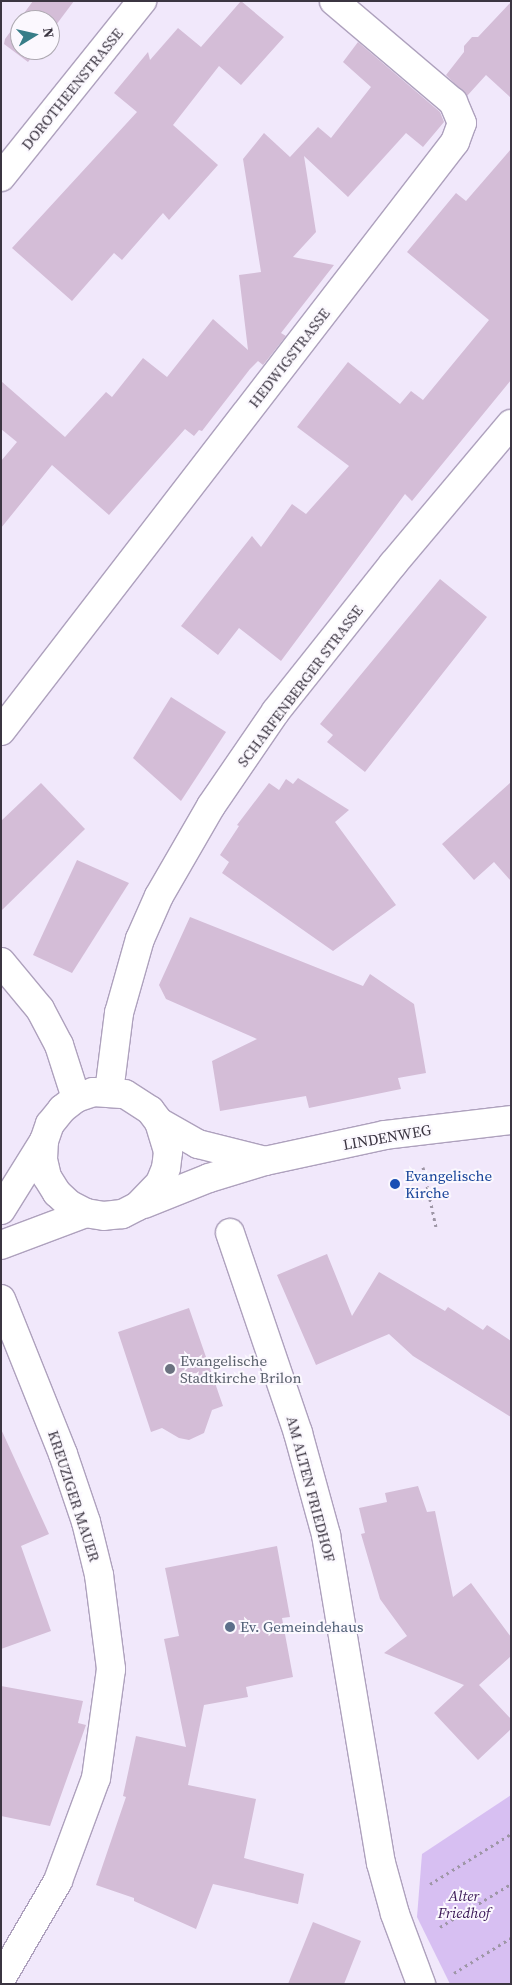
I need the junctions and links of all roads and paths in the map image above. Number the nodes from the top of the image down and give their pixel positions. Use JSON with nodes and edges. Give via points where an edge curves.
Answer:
{"nodes":[{"id":1,"x":142,"y":1,"type":"edge"},
{"id":2,"x":334,"y":1,"type":"edge"},
{"id":3,"x":1,"y":177,"type":"edge"},
{"id":4,"x":511,"y":424,"type":"edge"},
{"id":5,"x":1,"y":731,"type":"edge"},
{"id":6,"x":1,"y":962,"type":"edge"},
{"id":7,"x":109,"y":1092,"type":"junction"},
{"id":8,"x":76,"y":1098,"type":"junction"},
{"id":9,"x":511,"y":1120,"type":"edge"},
{"id":10,"x":159,"y":1122,"type":"junction"},
{"id":11,"x":415,"y":1131,"type":"junction"},
{"id":12,"x":44,"y":1141,"type":"junction"},
{"id":13,"x":265,"y":1161,"type":"junction"},
{"id":14,"x":138,"y":1206,"type":"junction"},
{"id":15,"x":1,"y":1210,"type":"edge"},
{"id":16,"x":86,"y":1213,"type":"junction"},
{"id":17,"x":436,"y":1227,"type":"dead end"},
{"id":18,"x":230,"y":1234,"type":"dead end"},
{"id":19,"x":1,"y":1245,"type":"edge"},
{"id":20,"x":1,"y":1299,"type":"edge"},
{"id":21,"x":511,"y":1834,"type":"edge"},
{"id":22,"x":430,"y":1884,"type":"dead end"},
{"id":23,"x":511,"y":1884,"type":"edge"},
{"id":24,"x":440,"y":1927,"type":"dead end"},
{"id":25,"x":511,"y":1938,"type":"edge"},
{"id":26,"x":454,"y":1974,"type":"dead end"},
{"id":27,"x":1,"y":1979,"type":"edge"},
{"id":28,"x":421,"y":1984,"type":"edge"}],
"edges":[{"from":1,"to":3,"type":"street","name":"DOROTHEENSTRASSE"},
{"from":2,"to":5,"type":"street","name":"HEDWIGSTRASSE","via":[[453,102],[462,123],[455,142]]},
{"from":4,"to":7,"type":"street","name":"SCHARFENBERGER STRASSE","via":[[392,564],[276,711],[211,806],[159,896],[140,939],[119,1013]]},
{"from":6,"to":8,"type":"street","via":[[40,1008],[59,1045]]},
{"from":7,"to":8,"type":"street"},
{"from":7,"to":10,"type":"street","via":[[138,1100]]},
{"from":8,"to":12,"type":"street","via":[[50,1124]]},
{"from":9,"to":11,"type":"street","name":"LINDENWEG"},
{"from":10,"to":13,"type":"street","name":"LINDENWEG","via":[[214,1150]]},
{"from":10,"to":14,"type":"street","via":[[165,1137],[166,1168],[160,1183]]},
{"from":11,"to":13,"type":"street","name":"LINDENWEG"},
{"from":11,"to":17,"type":"path"},
{"from":12,"to":15,"type":"street"},
{"from":12,"to":16,"type":"street","via":[[47,1177],[63,1199]]},
{"from":13,"to":14,"type":"street","name":"LINDENWEG","via":[[209,1178]]},
{"from":14,"to":16,"type":"street","via":[[113,1215]]},
{"from":16,"to":19,"type":"street"},
{"from":18,"to":28,"type":"street","name":"AM ALTEN FRIEDHOF","via":[[298,1433],[326,1535],[381,1863],[395,1914]]},
{"from":20,"to":27,"type":"street","name":"KREUZIGER MAUER","via":[[63,1454],[86,1522],[99,1575],[111,1669],[96,1778],[58,1881]]},
{"from":21,"to":22,"type":"path"},
{"from":23,"to":24,"type":"path"},
{"from":25,"to":26,"type":"path"}]}
